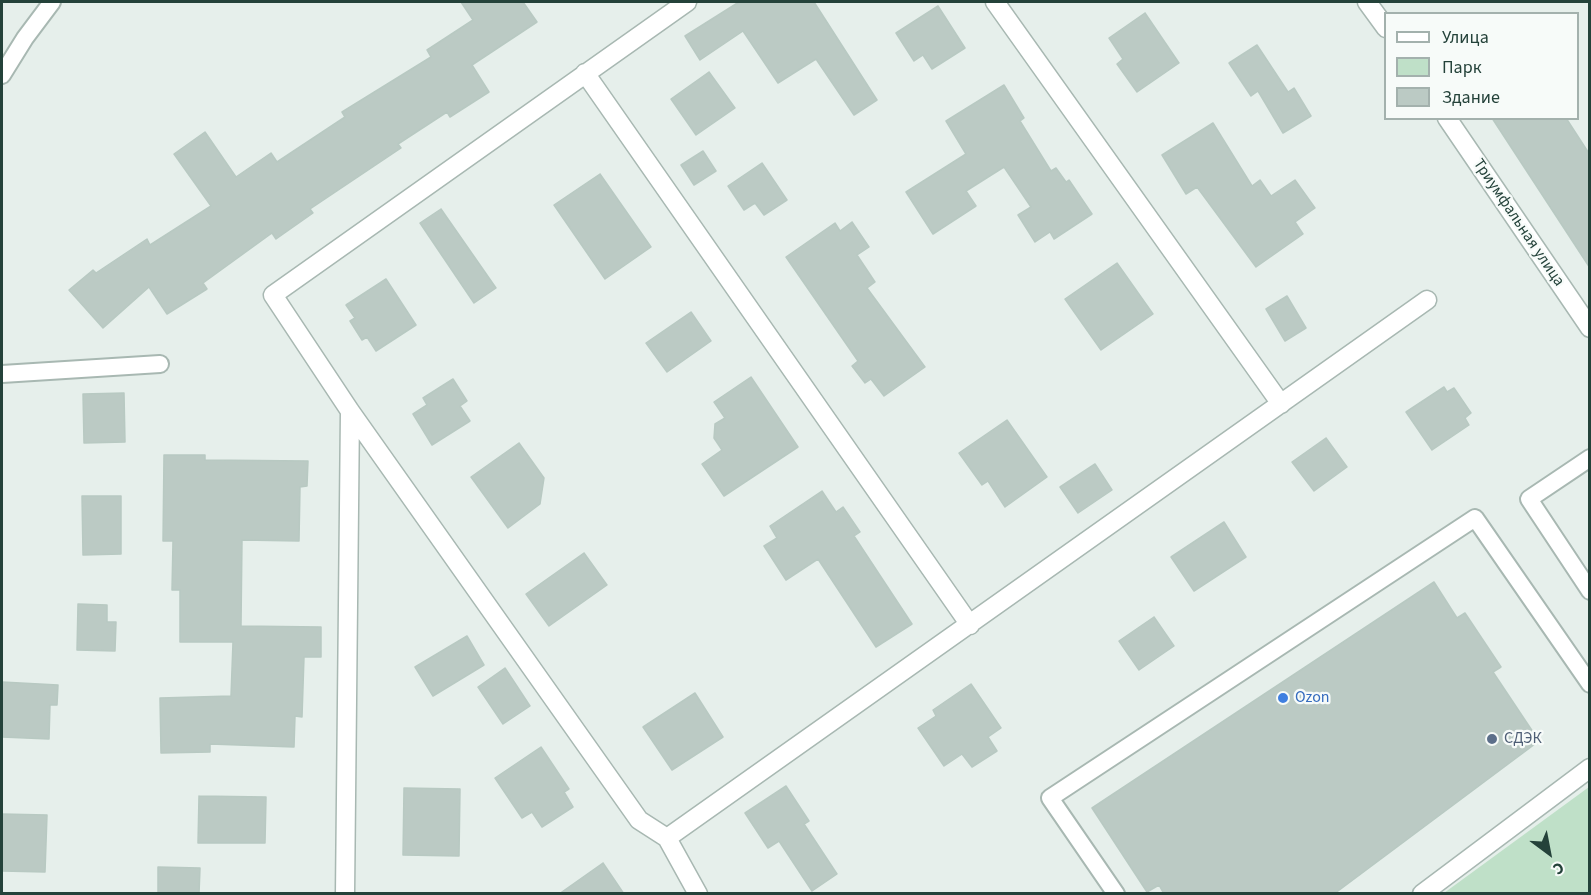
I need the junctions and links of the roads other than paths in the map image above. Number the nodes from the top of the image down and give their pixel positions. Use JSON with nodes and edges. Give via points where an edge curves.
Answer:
{"nodes":[{"id":1,"x":52,"y":2,"type":"edge"},
{"id":2,"x":687,"y":2,"type":"edge"},
{"id":3,"x":995,"y":2,"type":"edge"},
{"id":4,"x":1370,"y":2,"type":"edge"},
{"id":5,"x":1384,"y":25,"type":"edge"},
{"id":6,"x":585,"y":73,"type":"junction"},
{"id":7,"x":2,"y":75,"type":"edge"},
{"id":8,"x":1448,"y":120,"type":"edge"},
{"id":9,"x":1427,"y":300,"type":"dead end"},
{"id":10,"x":1590,"y":328,"type":"edge"},
{"id":11,"x":159,"y":364,"type":"dead end"},
{"id":12,"x":2,"y":374,"type":"edge"},
{"id":13,"x":1281,"y":404,"type":"junction"},
{"id":14,"x":350,"y":411,"type":"junction"},
{"id":15,"x":1590,"y":458,"type":"edge"},
{"id":16,"x":1590,"y":591,"type":"edge"},
{"id":17,"x":970,"y":625,"type":"junction"},
{"id":18,"x":1590,"y":684,"type":"edge"},
{"id":19,"x":1590,"y":768,"type":"edge"},
{"id":20,"x":667,"y":838,"type":"junction"},
{"id":21,"x":345,"y":894,"type":"edge"},
{"id":22,"x":698,"y":894,"type":"edge"},
{"id":23,"x":1116,"y":894,"type":"edge"},
{"id":24,"x":1422,"y":894,"type":"edge"}],
"edges":[{"from":1,"to":7,"type":"lane"},
{"from":2,"to":6,"type":"street"},
{"from":3,"to":13,"type":"street"},
{"from":4,"to":5,"type":"street"},
{"from":6,"to":14,"type":"street","via":[[273,295]]},
{"from":6,"to":17,"type":"street"},
{"from":8,"to":10,"type":"street","name":"Триумфальная улица"},
{"from":9,"to":13,"type":"street"},
{"from":11,"to":12,"type":"lane"},
{"from":13,"to":17,"type":"street"},
{"from":14,"to":20,"type":"street","via":[[639,820]]},
{"from":14,"to":21,"type":"street"},
{"from":15,"to":16,"type":"lane","via":[[1529,499]]},
{"from":17,"to":20,"type":"street"},
{"from":18,"to":23,"type":"lane","via":[[1475,518],[1050,798]]},
{"from":19,"to":24,"type":"street"},
{"from":20,"to":22,"type":"street"}]}
